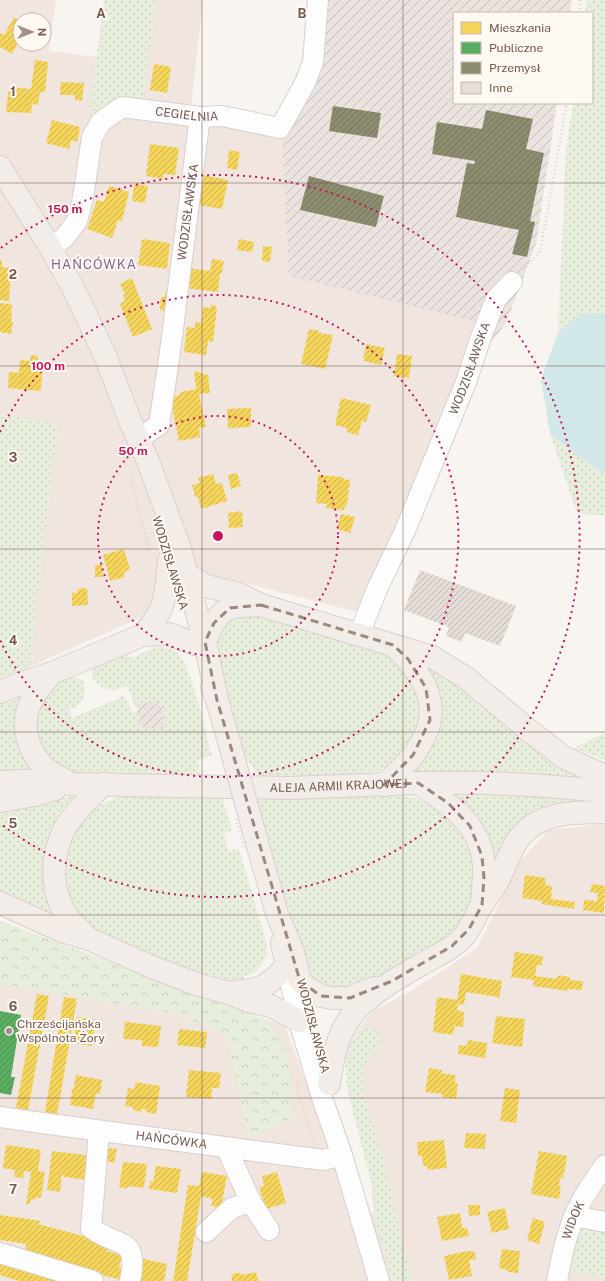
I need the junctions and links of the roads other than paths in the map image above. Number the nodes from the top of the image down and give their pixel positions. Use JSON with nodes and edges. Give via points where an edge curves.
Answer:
{"nodes":[{"id":1,"x":318,"y":0,"type":"edge"},
{"id":2,"x":200,"y":117,"type":"junction"},
{"id":3,"x":0,"y":167,"type":"edge"},
{"id":4,"x":50,"y":247,"type":"junction"},
{"id":5,"x":512,"y":282,"type":"road end"},
{"id":6,"x":134,"y":431,"type":"junction"},
{"id":7,"x":160,"y":559,"type":"junction"},
{"id":8,"x":188,"y":575,"type":"junction"},
{"id":9,"x":260,"y":605,"type":"junction"},
{"id":10,"x":143,"y":635,"type":"junction"},
{"id":11,"x":359,"y":635,"type":"junction"},
{"id":12,"x":200,"y":643,"type":"junction"},
{"id":13,"x":393,"y":645,"type":"junction"},
{"id":14,"x":52,"y":673,"type":"junction"},
{"id":15,"x":0,"y":692,"type":"edge"},
{"id":16,"x":605,"y":776,"type":"edge"},
{"id":17,"x":0,"y":782,"type":"edge"},
{"id":18,"x":72,"y":784,"type":"junction"},
{"id":19,"x":103,"y":784,"type":"junction"},
{"id":20,"x":418,"y":784,"type":"junction"},
{"id":21,"x":384,"y":785,"type":"junction"},
{"id":22,"x":605,"y":791,"type":"edge"},
{"id":23,"x":0,"y":801,"type":"edge"},
{"id":24,"x":605,"y":812,"type":"edge"},
{"id":25,"x":0,"y":903,"type":"edge"},
{"id":26,"x":482,"y":906,"type":"junction"},
{"id":27,"x":89,"y":939,"type":"junction"},
{"id":28,"x":293,"y":974,"type":"junction"},
{"id":29,"x":392,"y":981,"type":"junction"},
{"id":30,"x":226,"y":992,"type":"junction"},
{"id":31,"x":299,"y":1021,"type":"junction"},
{"id":32,"x":329,"y":1084,"type":"junction"},
{"id":33,"x":0,"y":1117,"type":"edge"},
{"id":34,"x":100,"y":1131,"type":"junction"},
{"id":35,"x":226,"y":1147,"type":"junction"},
{"id":36,"x":340,"y":1148,"type":"junction"},
{"id":37,"x":605,"y":1165,"type":"edge"},
{"id":38,"x":251,"y":1202,"type":"junction"},
{"id":39,"x":574,"y":1216,"type":"junction"},
{"id":40,"x":605,"y":1222,"type":"edge"},
{"id":41,"x":269,"y":1230,"type":"dead end"},
{"id":42,"x":206,"y":1232,"type":"dead end"},
{"id":43,"x":0,"y":1253,"type":"edge"},
{"id":44,"x":93,"y":1281,"type":"edge"},
{"id":45,"x":130,"y":1281,"type":"edge"},
{"id":46,"x":379,"y":1281,"type":"edge"},
{"id":47,"x":557,"y":1281,"type":"edge"}],
"edges":[{"from":1,"to":2,"type":"street","name":"CEGIELNIA","via":[[313,62],[305,83],[280,128],[222,116]]},
{"from":2,"to":4,"type":"street","name":"CEGIELNIA","via":[[122,107],[101,122],[92,137],[77,221],[64,238]]},
{"from":2,"to":6,"type":"street","name":"WODZISŁAWSKA","via":[[159,425]]},
{"from":3,"to":4,"type":"main road","name":"WODZISŁAWSKA"},
{"from":4,"to":6,"type":"main road","name":"WODZISŁAWSKA","via":[[96,333]]},
{"from":5,"to":11,"type":"street","name":"WODZISŁAWSKA","via":[[496,299],[466,382]]},
{"from":6,"to":7,"type":"main road","name":"WODZISŁAWSKA"},
{"from":6,"to":8,"type":"main road","name":"WODZISŁAWSKA","via":[[171,522]]},
{"from":7,"to":10,"type":"main road","via":[[167,587],[164,602],[157,617]]},
{"from":7,"to":12,"type":"main road","name":"WODZISŁAWSKA"},
{"from":8,"to":9,"type":"main road","via":[[206,586],[239,594]]},
{"from":8,"to":12,"type":"main road","name":"WODZISŁAWSKA"},
{"from":9,"to":11,"type":"main road"},
{"from":9,"to":12,"type":"main road","via":[[230,608],[214,623]]},
{"from":10,"to":12,"type":"main road","via":[[169,634]]},
{"from":10,"to":14,"type":"main road"},
{"from":11,"to":13,"type":"main road"},
{"from":12,"to":28,"type":"main road","name":"WODZISŁAWSKA","bridge":true},
{"from":13,"to":16,"type":"main road","via":[[432,657],[466,678],[563,757]]},
{"from":13,"to":21,"type":"main road","via":[[408,659],[426,688],[430,703],[430,720],[425,735],[413,755]]},
{"from":14,"to":15,"type":"main road"},
{"from":14,"to":18,"type":"main road","via":[[28,709],[25,725],[28,742],[36,758],[47,770]]},
{"from":17,"to":18,"type":"main road","name":"ALEJA ARMII KRAJOWEJ","via":[[45,780]]},
{"from":18,"to":19,"type":"main road","name":"ALEJA ARMII KRAJOWEJ"},
{"from":18,"to":23,"type":"main road","name":"ALEJA ARMII KRAJOWEJ","via":[[35,795]]},
{"from":19,"to":21,"type":"main road","name":"ALEJA ARMII KRAJOWEJ","via":[[289,788]]},
{"from":19,"to":27,"type":"main road","via":[[65,828],[57,846],[54,863],[55,882],[63,909]]},
{"from":20,"to":21,"type":"main road","name":"ALEJA ARMII KRAJOWEJ"},
{"from":20,"to":22,"type":"main road","name":"ALEJA ARMII KRAJOWEJ","via":[[526,784]]},
{"from":20,"to":26,"type":"main road","via":[[458,811],[475,835],[480,845],[484,866]]},
{"from":24,"to":26,"type":"main road","via":[[556,815],[530,826],[511,850],[496,884]]},
{"from":25,"to":27,"type":"main road","via":[[62,931]]},
{"from":26,"to":29,"type":"main road","via":[[469,929],[458,941]]},
{"from":27,"to":30,"type":"main road","via":[[152,967],[199,985]]},
{"from":28,"to":29,"type":"main road","via":[[308,989],[321,996],[333,998],[350,998]]},
{"from":28,"to":30,"type":"main road","via":[[251,991]]},
{"from":28,"to":31,"type":"street","name":"WODZISŁAWSKA"},
{"from":28,"to":32,"type":"street","name":"WODZISŁAWSKA"},
{"from":29,"to":32,"type":"main road","via":[[355,1011],[346,1023],[334,1052]]},
{"from":30,"to":31,"type":"main road","via":[[271,1006]]},
{"from":31,"to":36,"type":"street","name":"WODZISŁAWSKA"},
{"from":32,"to":36,"type":"street","name":"WODZISŁAWSKA"},
{"from":33,"to":34,"type":"street","name":"HAŃCÓWKA"},
{"from":34,"to":35,"type":"street","name":"HAŃCÓWKA"},
{"from":34,"to":45,"type":"street","via":[[91,1228],[126,1246],[132,1254]]},
{"from":35,"to":36,"type":"street","name":"HAŃCÓWKA","via":[[323,1160]]},
{"from":35,"to":38,"type":"street"},
{"from":36,"to":46,"type":"street","name":"WODZISŁAWSKA"},
{"from":37,"to":39,"type":"street","name":"WIDOK"},
{"from":38,"to":41,"type":"street"},
{"from":38,"to":42,"type":"street","via":[[232,1208]]},
{"from":39,"to":40,"type":"street"},
{"from":39,"to":47,"type":"street","name":"WIDOK"},
{"from":43,"to":44,"type":"street"}]}
